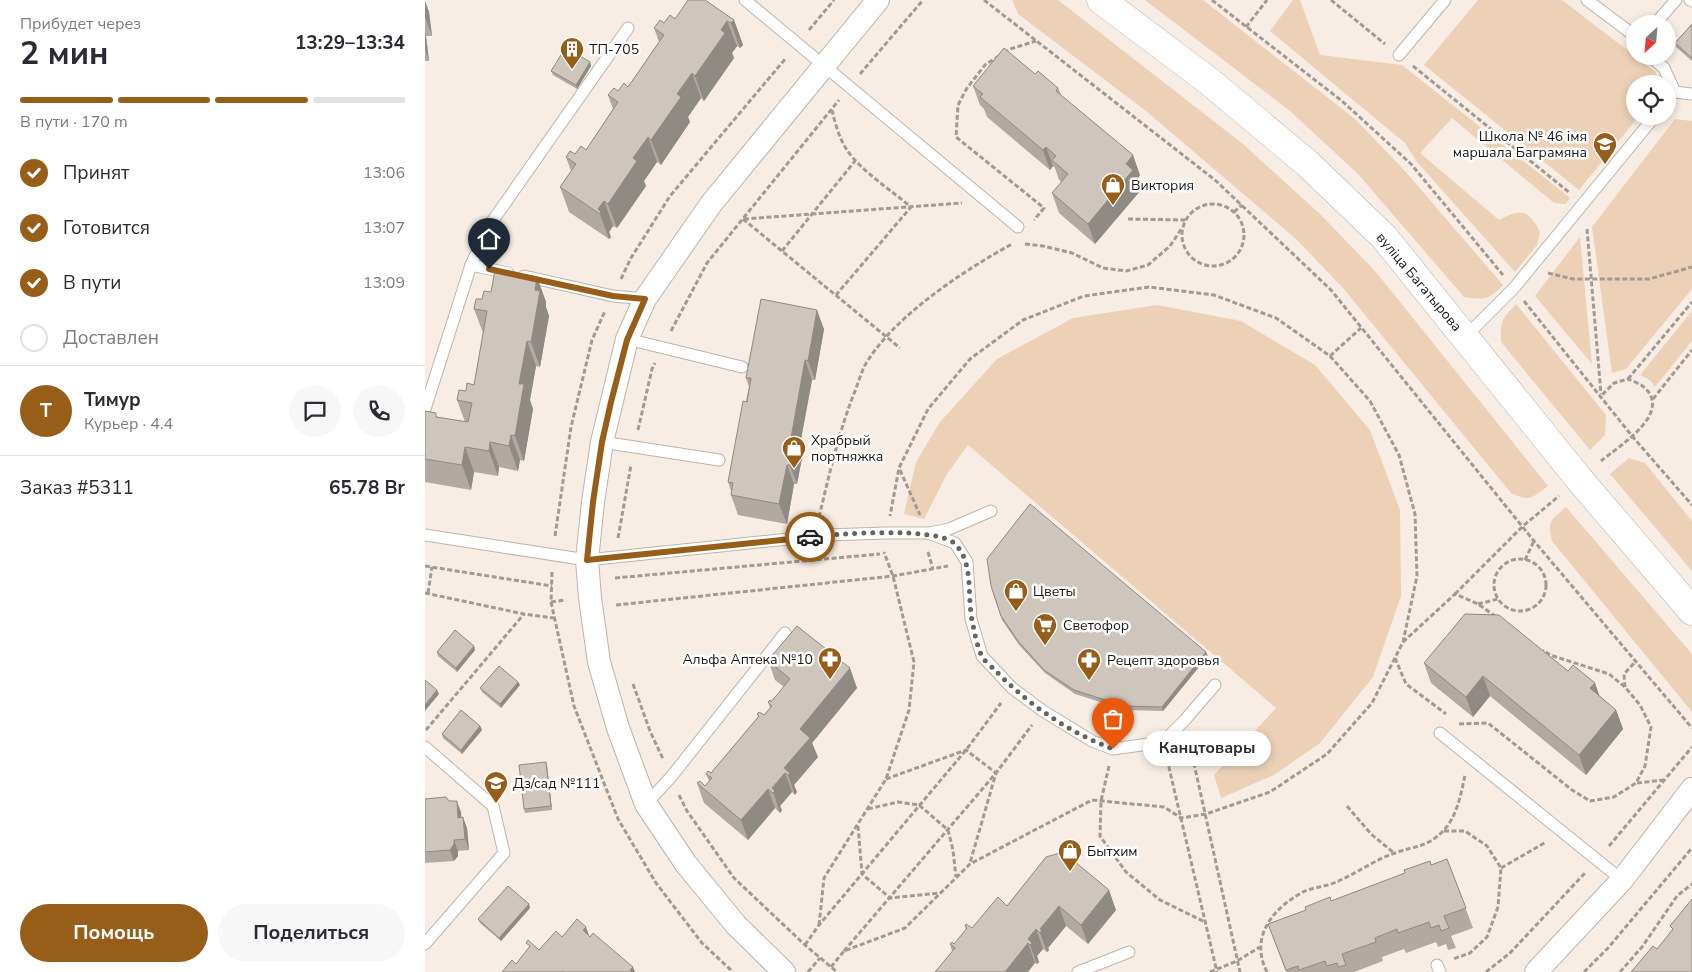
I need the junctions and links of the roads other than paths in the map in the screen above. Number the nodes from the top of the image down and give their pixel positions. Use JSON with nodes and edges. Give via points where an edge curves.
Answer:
{"nodes":[{"id":1,"x":745,"y":0,"type":"edge"},
{"id":2,"x":878,"y":0,"type":"edge"},
{"id":3,"x":1101,"y":0,"type":"edge"},
{"id":4,"x":1445,"y":0,"type":"edge"},
{"id":5,"x":1587,"y":0,"type":"edge"},
{"id":6,"x":1676,"y":0,"type":"edge"},
{"id":7,"x":1663,"y":15,"type":"edge"},
{"id":8,"x":628,"y":28,"type":"dead end"},
{"id":9,"x":1626,"y":29,"type":"edge"},
{"id":10,"x":1399,"y":55,"type":"road end"},
{"id":11,"x":824,"y":66,"type":"junction"},
{"id":12,"x":1676,"y":92,"type":"edge"},
{"id":13,"x":1692,"y":94,"type":"edge"},
{"id":14,"x":1648,"y":125,"type":"edge"},
{"id":15,"x":1024,"y":226,"type":"road end"},
{"id":16,"x":471,"y":265,"type":"junction"},
{"id":17,"x":645,"y":299,"type":"junction"},
{"id":18,"x":1465,"y":337,"type":"junction"},
{"id":19,"x":627,"y":340,"type":"junction"},
{"id":20,"x":742,"y":367,"type":"dead end"},
{"id":21,"x":425,"y":409,"type":"edge"},
{"id":22,"x":602,"y":442,"type":"junction"},
{"id":23,"x":719,"y":460,"type":"dead end"},
{"id":24,"x":991,"y":511,"type":"dead end"},
{"id":25,"x":928,"y":533,"type":"junction"},
{"id":26,"x":425,"y":535,"type":"edge"},
{"id":27,"x":587,"y":560,"type":"junction"},
{"id":28,"x":1692,"y":611,"type":"edge"},
{"id":29,"x":785,"y":633,"type":"dead end"},
{"id":30,"x":1215,"y":685,"type":"dead end"},
{"id":31,"x":1439,"y":733,"type":"dead end"},
{"id":32,"x":425,"y":747,"type":"edge"},
{"id":33,"x":1692,"y":789,"type":"edge"},
{"id":34,"x":647,"y":804,"type":"junction"},
{"id":35,"x":1622,"y":880,"type":"junction"},
{"id":36,"x":425,"y":944,"type":"edge"},
{"id":37,"x":1129,"y":952,"type":"dead end"},
{"id":38,"x":784,"y":972,"type":"edge"},
{"id":39,"x":1078,"y":972,"type":"edge"},
{"id":40,"x":1536,"y":972,"type":"edge"}],
"edges":[{"from":1,"to":11,"type":"lane"},
{"from":2,"to":11,"type":"street"},
{"from":3,"to":18,"type":"street","name":"вуліца Багатырова","via":[[1210,82],[1308,164],[1384,237]]},
{"from":4,"to":10,"type":"lane"},
{"from":5,"to":9,"type":"lane"},
{"from":6,"to":7,"type":"lane"},
{"from":8,"to":16,"type":"lane","via":[[489,226]]},
{"from":11,"to":15,"type":"lane","via":[[988,202]]},
{"from":11,"to":17,"type":"street","via":[[711,204]]},
{"from":12,"to":13,"type":"lane"},
{"from":14,"to":18,"type":"lane","via":[[1514,288]]},
{"from":16,"to":17,"type":"lane","via":[[613,296]]},
{"from":16,"to":21,"type":"lane"},
{"from":17,"to":19,"type":"street"},
{"from":18,"to":28,"type":"street","name":"вуліца Багатырова","via":[[1579,479]]},
{"from":19,"to":20,"type":"lane"},
{"from":19,"to":22,"type":"street"},
{"from":22,"to":23,"type":"lane"},
{"from":22,"to":27,"type":"street"},
{"from":24,"to":25,"type":"lane","via":[[949,529]]},
{"from":25,"to":27,"type":"lane","via":[[827,535]]},
{"from":25,"to":30,"type":"lane","via":[[955,543],[967,562],[971,618],[982,656],[1012,688],[1092,741],[1113,749],[1163,742]]},
{"from":26,"to":27,"type":"lane"},
{"from":27,"to":34,"type":"street","via":[[599,662],[618,728]]},
{"from":29,"to":34,"type":"lane"},
{"from":31,"to":35,"type":"lane"},
{"from":32,"to":36,"type":"lane","via":[[493,806],[504,853]]},
{"from":33,"to":35,"type":"street"},
{"from":34,"to":38,"type":"street","via":[[687,864],[736,924]]},
{"from":35,"to":40,"type":"street"},
{"from":37,"to":39,"type":"lane"}]}
